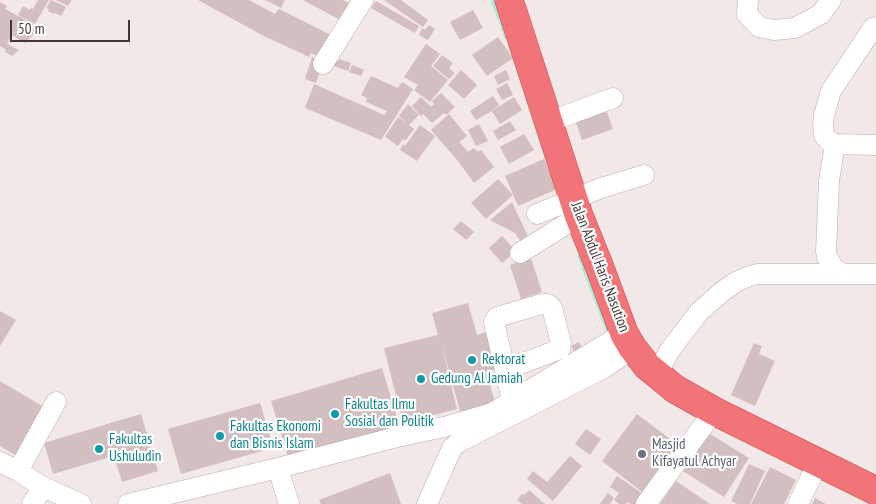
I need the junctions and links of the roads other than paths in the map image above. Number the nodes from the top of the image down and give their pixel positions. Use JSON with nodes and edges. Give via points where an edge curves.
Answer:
{"nodes":[{"id":1,"x":363,"y":0,"type":"edge"},
{"id":2,"x":509,"y":0,"type":"edge"},
{"id":3,"x":748,"y":0,"type":"edge"},
{"id":4,"x":831,"y":0,"type":"edge"},
{"id":5,"x":876,"y":26,"type":"edge"},
{"id":6,"x":323,"y":64,"type":"dead end"},
{"id":7,"x":613,"y":98,"type":"dead end"},
{"id":8,"x":548,"y":122,"type":"junction"},
{"id":9,"x":835,"y":144,"type":"junction"},
{"id":10,"x":876,"y":145,"type":"edge"},
{"id":11,"x":644,"y":175,"type":"dead end"},
{"id":12,"x":576,"y":207,"type":"junction"},
{"id":13,"x":536,"y":214,"type":"dead end"},
{"id":14,"x":520,"y":253,"type":"dead end"},
{"id":15,"x":842,"y":274,"type":"junction"},
{"id":16,"x":876,"y":274,"type":"edge"},
{"id":17,"x":639,"y":354,"type":"junction"},
{"id":18,"x":505,"y":370,"type":"dead end"},
{"id":19,"x":56,"y":402,"type":"dead end"},
{"id":20,"x":515,"y":406,"type":"junction"},
{"id":21,"x":714,"y":411,"type":"junction"},
{"id":22,"x":444,"y":427,"type":"junction"},
{"id":23,"x":459,"y":442,"type":"junction"},
{"id":24,"x":0,"y":462,"type":"edge"},
{"id":25,"x":818,"y":463,"type":"junction"},
{"id":26,"x":278,"y":468,"type":"junction"},
{"id":27,"x":18,"y":471,"type":"junction"},
{"id":28,"x":43,"y":486,"type":"junction"},
{"id":29,"x":876,"y":491,"type":"edge"},
{"id":30,"x":32,"y":504,"type":"edge"},
{"id":31,"x":81,"y":504,"type":"edge"},
{"id":32,"x":128,"y":504,"type":"edge"},
{"id":33,"x":289,"y":504,"type":"edge"},
{"id":34,"x":427,"y":504,"type":"edge"},
{"id":35,"x":646,"y":504,"type":"edge"},
{"id":36,"x":798,"y":504,"type":"edge"}],
"edges":[{"from":1,"to":6,"type":"street"},
{"from":2,"to":8,"type":"highway","name":"Jalan Abdul Haris Nasution"},
{"from":3,"to":4,"type":"street","via":[[748,14],[759,27],[774,30],[795,28],[821,14]]},
{"from":5,"to":9,"type":"street","via":[[831,91],[823,125],[824,136]]},
{"from":7,"to":8,"type":"street"},
{"from":8,"to":12,"type":"highway","name":"Jalan Abdul Haris Nasution"},
{"from":9,"to":10,"type":"street"},
{"from":9,"to":15,"type":"street","via":[[829,181],[826,251],[833,267]]},
{"from":11,"to":12,"type":"street","via":[[601,188]]},
{"from":12,"to":13,"type":"street"},
{"from":12,"to":14,"type":"street"},
{"from":12,"to":17,"type":"highway","name":"Jalan Abdul Haris Nasution"},
{"from":15,"to":16,"type":"street"},
{"from":15,"to":17,"type":"street","via":[[757,274],[747,277],[723,291],[699,312],[670,350]]},
{"from":17,"to":20,"type":"street"},
{"from":17,"to":21,"type":"highway","via":[[675,389]]},
{"from":18,"to":20,"type":"street"},
{"from":19,"to":27,"type":"street"},
{"from":20,"to":22,"type":"street"},
{"from":20,"to":23,"type":"street"},
{"from":21,"to":25,"type":"highway"},
{"from":21,"to":35,"type":"street"},
{"from":22,"to":23,"type":"street"},
{"from":22,"to":26,"type":"street","via":[[397,436]]},
{"from":23,"to":34,"type":"street","via":[[452,448]]},
{"from":24,"to":27,"type":"street"},
{"from":25,"to":29,"type":"highway"},
{"from":25,"to":36,"type":"street"},
{"from":26,"to":32,"type":"street"},
{"from":26,"to":33,"type":"street"},
{"from":27,"to":28,"type":"street"},
{"from":28,"to":30,"type":"street"},
{"from":28,"to":31,"type":"street"}]}
